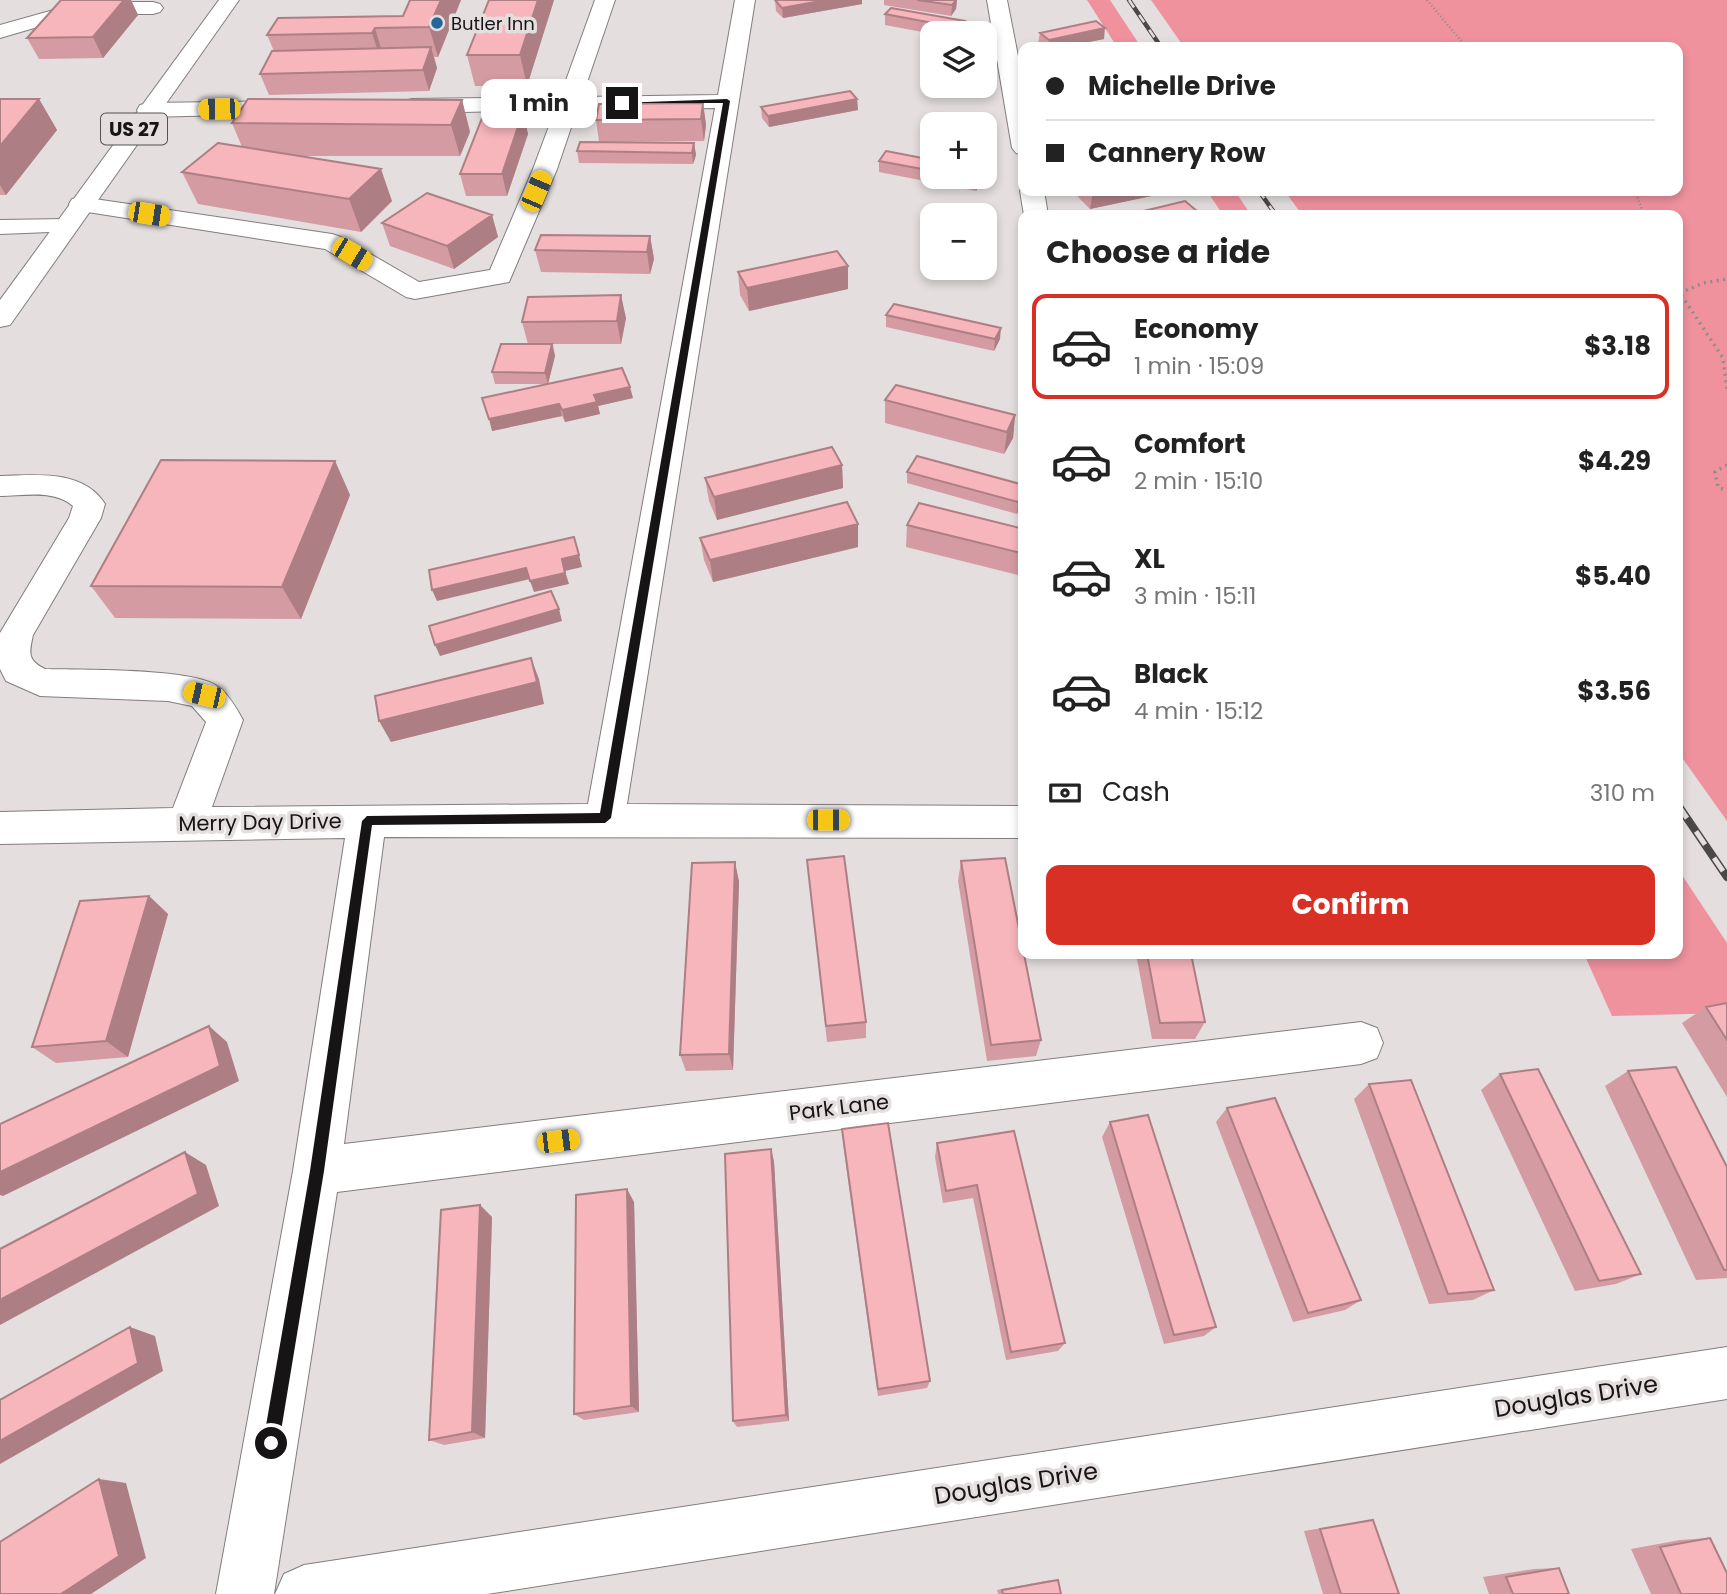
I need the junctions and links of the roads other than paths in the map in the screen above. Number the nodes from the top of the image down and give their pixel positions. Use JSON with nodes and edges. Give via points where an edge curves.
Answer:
{"nodes":[{"id":1,"x":229,"y":0,"type":"edge"},
{"id":2,"x":605,"y":0,"type":"edge"},
{"id":3,"x":745,"y":0,"type":"edge"},
{"id":4,"x":997,"y":0,"type":"edge"},
{"id":5,"x":153,"y":9,"type":"dead end"},
{"id":6,"x":0,"y":33,"type":"edge"},
{"id":7,"x":39,"y":36,"type":"edge"},
{"id":8,"x":727,"y":101,"type":"junction"},
{"id":9,"x":569,"y":104,"type":"junction"},
{"id":10,"x":388,"y":107,"type":"edge"},
{"id":11,"x":319,"y":108,"type":"edge"},
{"id":12,"x":148,"y":110,"type":"junction"},
{"id":13,"x":1018,"y":115,"type":"edge"},
{"id":14,"x":81,"y":204,"type":"junction"},
{"id":15,"x":66,"y":226,"type":"junction"},
{"id":16,"x":0,"y":227,"type":"edge"},
{"id":17,"x":0,"y":318,"type":"edge"},
{"id":18,"x":0,"y":486,"type":"edge"},
{"id":19,"x":605,"y":818,"type":"junction"},
{"id":20,"x":367,"y":821,"type":"junction"},
{"id":21,"x":1018,"y":822,"type":"edge"},
{"id":22,"x":187,"y":823,"type":"junction"},
{"id":23,"x":0,"y":828,"type":"edge"},
{"id":24,"x":1361,"y":1043,"type":"dead end"},
{"id":25,"x":317,"y":1171,"type":"junction"},
{"id":26,"x":1727,"y":1373,"type":"edge"},
{"id":27,"x":245,"y":1594,"type":"edge"},
{"id":28,"x":304,"y":1594,"type":"edge"}],
"edges":[{"from":1,"to":12,"type":"main road","number":"US 27"},
{"from":2,"to":9,"type":"main road"},
{"from":3,"to":8,"type":"main road"},
{"from":4,"to":13,"type":"main road"},
{"from":5,"to":6,"type":"main road","via":[[65,10]]},
{"from":6,"to":7,"type":"main road"},
{"from":8,"to":9,"type":"main road"},
{"from":8,"to":19,"type":"main road"},
{"from":9,"to":10,"type":"main road"},
{"from":9,"to":14,"type":"main road","via":[[500,276],[415,291],[332,242]]},
{"from":11,"to":12,"type":"main road"},
{"from":12,"to":14,"type":"main road","number":"US 27"},
{"from":14,"to":15,"type":"main road","number":"US 27"},
{"from":15,"to":16,"type":"main road"},
{"from":15,"to":17,"type":"main road","number":"US 27"},
{"from":18,"to":22,"type":"main road","via":[[60,486],[80,493],[89,504],[16,635],[10,655],[19,672],[40,682],[167,687],[204,695],[225,720]]},
{"from":19,"to":20,"type":"main road","name":"Merry Day Drive"},
{"from":19,"to":21,"type":"main road","name":"Merry Day Drive"},
{"from":20,"to":22,"type":"main road","name":"Merry Day Drive"},
{"from":20,"to":25,"type":"main road"},
{"from":22,"to":23,"type":"main road","name":"Merry Day Drive"},
{"from":24,"to":25,"type":"main road","name":"Park Lane"},
{"from":25,"to":27,"type":"main road"},
{"from":26,"to":28,"type":"main road","name":"Douglas Drive"}]}
